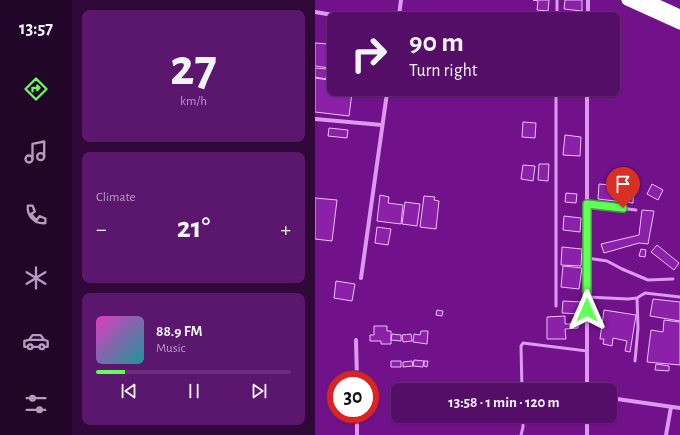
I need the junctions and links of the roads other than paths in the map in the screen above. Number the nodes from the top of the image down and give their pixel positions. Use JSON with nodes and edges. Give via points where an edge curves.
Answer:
{"nodes":[{"id":1,"x":401,"y":0,"type":"edge"},
{"id":2,"x":557,"y":0,"type":"edge"},
{"id":3,"x":588,"y":0,"type":"edge"},
{"id":4,"x":627,"y":0,"type":"edge"},
{"id":5,"x":647,"y":0,"type":"edge"},
{"id":6,"x":315,"y":12,"type":"edge"},
{"id":7,"x":399,"y":12,"type":"edge"},
{"id":8,"x":557,"y":12,"type":"edge"},
{"id":9,"x":588,"y":12,"type":"edge"},
{"id":10,"x":327,"y":14,"type":"edge"},
{"id":11,"x":680,"y":15,"type":"edge"},
{"id":12,"x":680,"y":24,"type":"edge"},
{"id":13,"x":387,"y":96,"type":"edge"},
{"id":14,"x":556,"y":96,"type":"edge"},
{"id":15,"x":587,"y":96,"type":"edge"},
{"id":16,"x":315,"y":119,"type":"edge"},
{"id":17,"x":383,"y":124,"type":"junction"},
{"id":18,"x":587,"y":204,"type":"junction"},
{"id":19,"x":636,"y":210,"type":"dead end"},
{"id":20,"x":587,"y":258,"type":"junction"},
{"id":21,"x":361,"y":278,"type":"dead end"},
{"id":22,"x":673,"y":279,"type":"dead end"},
{"id":23,"x":587,"y":297,"type":"junction"},
{"id":24,"x":680,"y":297,"type":"edge"},
{"id":25,"x":637,"y":298,"type":"junction"},
{"id":26,"x":556,"y":306,"type":"dead end"},
{"id":27,"x":356,"y":340,"type":"dead end"},
{"id":28,"x":587,"y":351,"type":"junction"},
{"id":29,"x":635,"y":361,"type":"dead end"},
{"id":30,"x":357,"y":371,"type":"edge"},
{"id":31,"x":522,"y":383,"type":"edge"},
{"id":32,"x":587,"y":383,"type":"edge"},
{"id":33,"x":617,"y":399,"type":"edge"},
{"id":34,"x":671,"y":407,"type":"junction"},
{"id":35,"x":680,"y":408,"type":"edge"},
{"id":36,"x":357,"y":423,"type":"edge"},
{"id":37,"x":523,"y":423,"type":"edge"},
{"id":38,"x":587,"y":423,"type":"edge"},
{"id":39,"x":357,"y":435,"type":"edge"},
{"id":40,"x":521,"y":435,"type":"edge"},
{"id":41,"x":587,"y":435,"type":"edge"},
{"id":42,"x":665,"y":435,"type":"edge"}],
"edges":[{"from":1,"to":7,"type":"street"},
{"from":2,"to":8,"type":"lane"},
{"from":3,"to":9,"type":"street"},
{"from":4,"to":12,"type":"highway"},
{"from":5,"to":11,"type":"highway"},
{"from":6,"to":10,"type":"street"},
{"from":13,"to":17,"type":"street"},
{"from":14,"to":26,"type":"lane"},
{"from":15,"to":18,"type":"street"},
{"from":16,"to":17,"type":"street"},
{"from":17,"to":21,"type":"street"},
{"from":18,"to":19,"type":"lane"},
{"from":18,"to":20,"type":"street"},
{"from":20,"to":22,"type":"lane","via":[[607,261],[648,280]]},
{"from":20,"to":23,"type":"street"},
{"from":23,"to":25,"type":"lane"},
{"from":23,"to":28,"type":"street"},
{"from":24,"to":25,"type":"lane","via":[[645,293]]},
{"from":25,"to":29,"type":"lane"},
{"from":27,"to":30,"type":"street"},
{"from":28,"to":31,"type":"lane","via":[[523,343]]},
{"from":28,"to":32,"type":"street"},
{"from":33,"to":34,"type":"street"},
{"from":34,"to":35,"type":"street"},
{"from":34,"to":42,"type":"street"},
{"from":36,"to":39,"type":"street"},
{"from":37,"to":40,"type":"lane"},
{"from":38,"to":41,"type":"street"}]}
